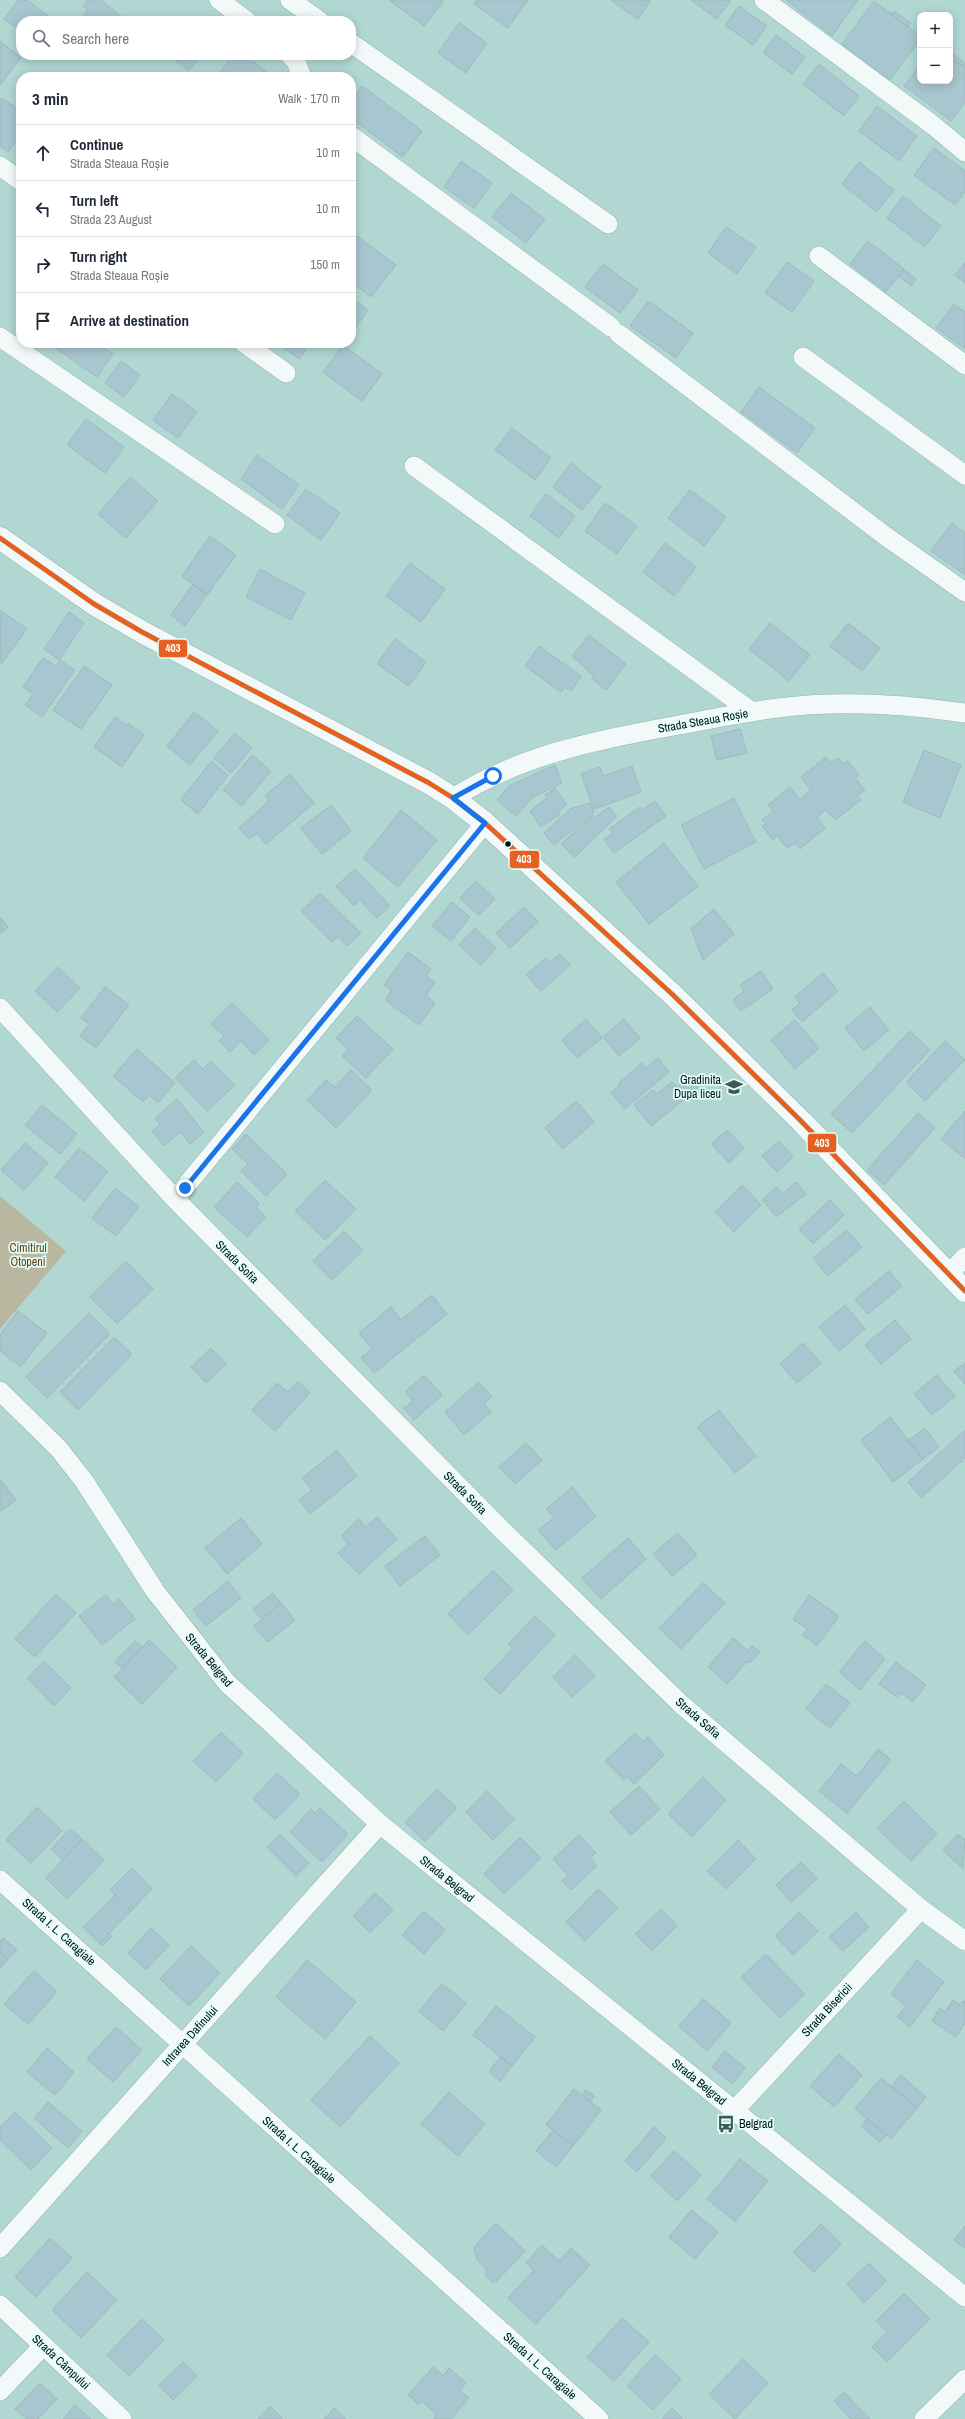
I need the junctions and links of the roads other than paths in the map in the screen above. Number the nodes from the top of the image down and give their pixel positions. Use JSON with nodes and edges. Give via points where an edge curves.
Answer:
{"nodes":[{"id":1,"x":219,"y":0,"type":"edge"},
{"id":2,"x":290,"y":0,"type":"edge"},
{"id":3,"x":764,"y":0,"type":"edge"},
{"id":4,"x":240,"y":16,"type":"edge"},
{"id":5,"x":313,"y":16,"type":"edge"},
{"id":6,"x":356,"y":47,"type":"edge"},
{"id":7,"x":295,"y":60,"type":"edge"},
{"id":8,"x":300,"y":72,"type":"edge"},
{"id":9,"x":356,"y":140,"type":"edge"},
{"id":10,"x":965,"y":152,"type":"edge"},
{"id":11,"x":0,"y":166,"type":"edge"},
{"id":12,"x":16,"y":177,"type":"edge"},
{"id":13,"x":608,"y":224,"type":"dead end"},
{"id":14,"x":819,"y":256,"type":"dead end"},
{"id":15,"x":0,"y":337,"type":"edge"},
{"id":16,"x":16,"y":348,"type":"edge"},
{"id":17,"x":16,"y":348,"type":"edge"},
{"id":18,"x":251,"y":348,"type":"edge"},
{"id":19,"x":803,"y":357,"type":"dead end"},
{"id":20,"x":965,"y":365,"type":"edge"},
{"id":21,"x":286,"y":373,"type":"dead end"},
{"id":22,"x":414,"y":466,"type":"dead end"},
{"id":23,"x":965,"y":474,"type":"edge"},
{"id":24,"x":275,"y":524,"type":"dead end"},
{"id":25,"x":0,"y":538,"type":"edge"},
{"id":26,"x":965,"y":592,"type":"edge"},
{"id":27,"x":752,"y":712,"type":"junction"},
{"id":28,"x":965,"y":713,"type":"edge"},
{"id":29,"x":453,"y":798,"type":"junction"},
{"id":30,"x":485,"y":823,"type":"junction"},
{"id":31,"x":0,"y":1008,"type":"edge"},
{"id":32,"x":175,"y":1200,"type":"junction"},
{"id":33,"x":965,"y":1257,"type":"edge"},
{"id":34,"x":949,"y":1274,"type":"junction"},
{"id":35,"x":965,"y":1291,"type":"edge"},
{"id":36,"x":0,"y":1392,"type":"edge"},
{"id":37,"x":380,"y":1824,"type":"junction"},
{"id":38,"x":0,"y":1880,"type":"edge"},
{"id":39,"x":921,"y":1909,"type":"junction"},
{"id":40,"x":964,"y":1936,"type":"edge"},
{"id":41,"x":182,"y":2045,"type":"junction"},
{"id":42,"x":734,"y":2111,"type":"junction"},
{"id":43,"x":0,"y":2248,"type":"edge"},
{"id":44,"x":965,"y":2297,"type":"edge"},
{"id":45,"x":0,"y":2305,"type":"edge"},
{"id":46,"x":43,"y":2346,"type":"junction"},
{"id":47,"x":965,"y":2379,"type":"edge"},
{"id":48,"x":0,"y":2391,"type":"edge"},
{"id":49,"x":122,"y":2419,"type":"edge"},
{"id":50,"x":599,"y":2419,"type":"edge"},
{"id":51,"x":924,"y":2419,"type":"edge"}],
"edges":[{"from":1,"to":4,"type":"street"},
{"from":2,"to":5,"type":"street"},
{"from":3,"to":10,"type":"street","via":[[934,126]]},
{"from":6,"to":13,"type":"street"},
{"from":7,"to":8,"type":"street"},
{"from":9,"to":26,"type":"street","via":[[615,331],[884,535]]},
{"from":11,"to":12,"type":"street"},
{"from":14,"to":20,"type":"street"},
{"from":15,"to":17,"type":"street"},
{"from":16,"to":24,"type":"street"},
{"from":18,"to":21,"type":"street"},
{"from":19,"to":23,"type":"street"},
{"from":22,"to":27,"type":"street"},
{"from":25,"to":29,"type":"main road","via":[[94,604],[142,632]]},
{"from":27,"to":28,"type":"street","name":"Strada Steaua Roșie","via":[[817,705],[888,704]]},
{"from":27,"to":29,"type":"street","name":"Strada Steaua Roșie","via":[[608,737],[572,746],[493,776]]},
{"from":29,"to":30,"type":"main road"},
{"from":30,"to":32,"type":"street"},
{"from":30,"to":34,"type":"main road","via":[[672,994]]},
{"from":31,"to":32,"type":"street","name":"Strada Sofia"},
{"from":32,"to":39,"type":"street","name":"Strada Sofia","via":[[499,1527],[682,1705]]},
{"from":33,"to":34,"type":"street"},
{"from":34,"to":35,"type":"main road"},
{"from":36,"to":37,"type":"street","name":"Strada Belgrad","via":[[72,1465],[155,1591],[227,1683]]},
{"from":37,"to":41,"type":"street","name":"Intrarea Dafinului"},
{"from":37,"to":42,"type":"street","name":"Strada Belgrad"},
{"from":38,"to":41,"type":"street","name":"Strada I. L. Caragiale"},
{"from":39,"to":40,"type":"street","name":"Strada Sofia"},
{"from":39,"to":42,"type":"street","name":"Strada Bisericii"},
{"from":41,"to":43,"type":"street","name":"Intrarea Dafinului"},
{"from":41,"to":50,"type":"street","name":"Strada I. L. Caragiale"},
{"from":42,"to":44,"type":"street","name":"Strada Belgrad"},
{"from":45,"to":46,"type":"street","name":"Strada Câmpului"},
{"from":46,"to":48,"type":"street"},
{"from":46,"to":49,"type":"street","name":"Strada Câmpului"},
{"from":47,"to":51,"type":"street"}]}
